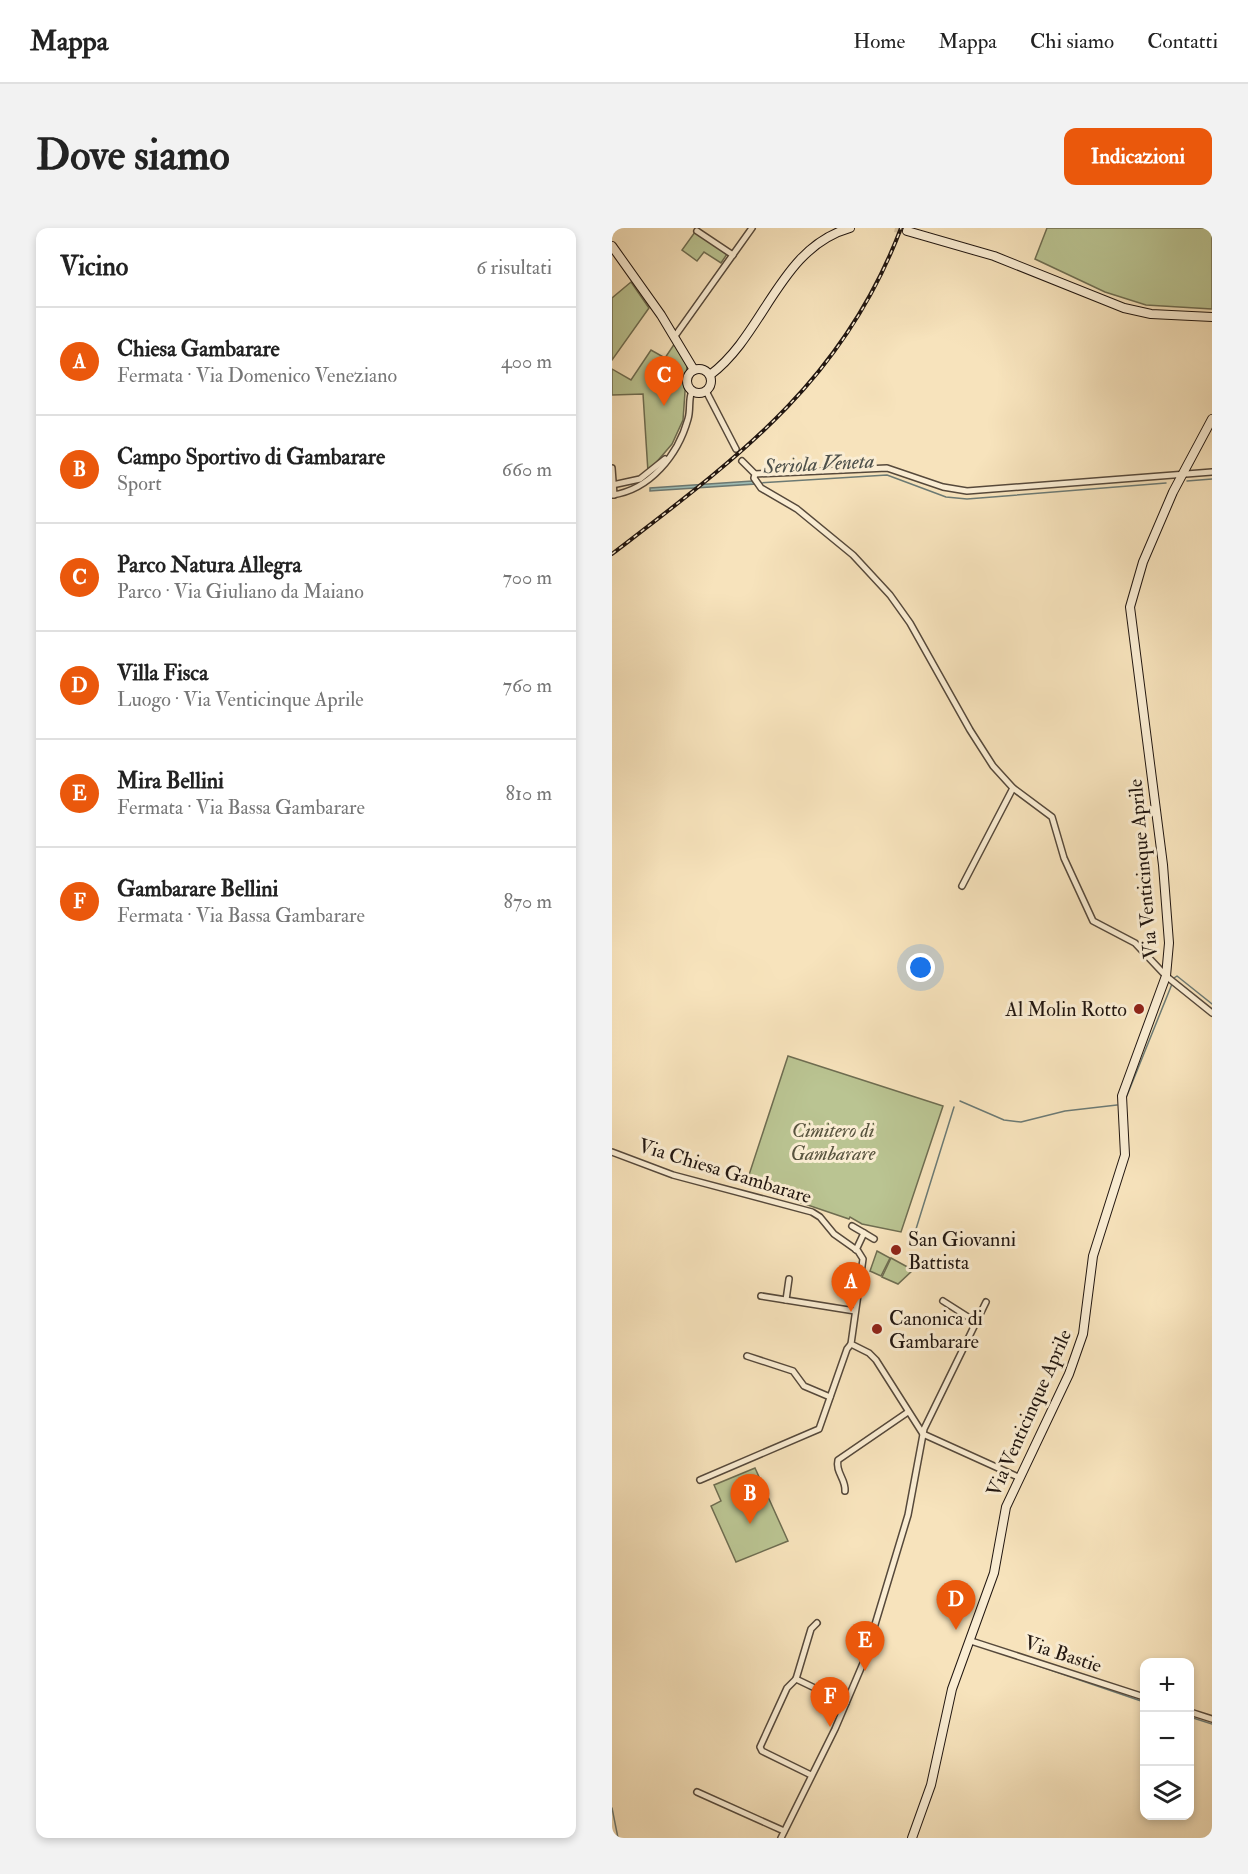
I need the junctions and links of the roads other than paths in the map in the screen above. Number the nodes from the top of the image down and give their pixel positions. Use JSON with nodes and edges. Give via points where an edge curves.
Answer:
{"nodes":[{"id":1,"x":752,"y":228,"type":"edge"},
{"id":2,"x":849,"y":228,"type":"edge"},
{"id":3,"x":697,"y":231,"type":"dead end"},
{"id":4,"x":907,"y":231,"type":"dead end"},
{"id":5,"x":612,"y":246,"type":"edge"},
{"id":6,"x":733,"y":255,"type":"junction"},
{"id":7,"x":1212,"y":317,"type":"edge"},
{"id":8,"x":675,"y":336,"type":"junction"},
{"id":9,"x":693,"y":370,"type":"junction"},
{"id":10,"x":710,"y":375,"type":"junction"},
{"id":11,"x":692,"y":391,"type":"junction"},
{"id":12,"x":706,"y":391,"type":"junction"},
{"id":13,"x":1212,"y":419,"type":"edge"},
{"id":14,"x":736,"y":449,"type":"dead end"},
{"id":15,"x":672,"y":451,"type":"junction"},
{"id":16,"x":742,"y":460,"type":"dead end"},
{"id":17,"x":612,"y":468,"type":"edge"},
{"id":18,"x":1212,"y":472,"type":"edge"},
{"id":19,"x":1181,"y":474,"type":"junction"},
{"id":20,"x":755,"y":476,"type":"junction"},
{"id":21,"x":613,"y":485,"type":"edge"},
{"id":22,"x":613,"y":495,"type":"edge"},
{"id":23,"x":1013,"y":788,"type":"junction"},
{"id":24,"x":962,"y":886,"type":"dead end"},
{"id":25,"x":1166,"y":976,"type":"junction"},
{"id":26,"x":1212,"y":1012,"type":"edge"},
{"id":27,"x":612,"y":1152,"type":"edge"},
{"id":28,"x":852,"y":1226,"type":"dead end"},
{"id":29,"x":864,"y":1233,"type":"junction"},
{"id":30,"x":874,"y":1239,"type":"dead end"},
{"id":31,"x":856,"y":1250,"type":"junction"},
{"id":32,"x":789,"y":1279,"type":"dead end"},
{"id":33,"x":761,"y":1296,"type":"dead end"},
{"id":34,"x":786,"y":1300,"type":"junction"},
{"id":35,"x":943,"y":1301,"type":"dead end"},
{"id":36,"x":986,"y":1302,"type":"dead end"},
{"id":37,"x":855,"y":1311,"type":"junction"},
{"id":38,"x":976,"y":1322,"type":"junction"},
{"id":39,"x":851,"y":1344,"type":"junction"},
{"id":40,"x":747,"y":1356,"type":"dead end"},
{"id":41,"x":830,"y":1397,"type":"junction"},
{"id":42,"x":908,"y":1412,"type":"junction"},
{"id":43,"x":923,"y":1434,"type":"junction"},
{"id":44,"x":1018,"y":1477,"type":"junction"},
{"id":45,"x":700,"y":1480,"type":"dead end"},
{"id":46,"x":844,"y":1491,"type":"dead end"},
{"id":47,"x":817,"y":1623,"type":"dead end"},
{"id":48,"x":971,"y":1641,"type":"junction"},
{"id":49,"x":796,"y":1679,"type":"junction"},
{"id":50,"x":1140,"y":1696,"type":"edge"},
{"id":51,"x":846,"y":1703,"type":"junction"},
{"id":52,"x":1194,"y":1713,"type":"edge"},
{"id":53,"x":1212,"y":1719,"type":"edge"},
{"id":54,"x":811,"y":1775,"type":"junction"},
{"id":55,"x":697,"y":1792,"type":"dead end"},
{"id":56,"x":784,"y":1831,"type":"junction"},
{"id":57,"x":781,"y":1838,"type":"edge"},
{"id":58,"x":912,"y":1838,"type":"edge"}],
"edges":[{"from":1,"to":6,"type":"street"},
{"from":2,"to":10,"type":"street","via":[[808,250],[732,353]]},
{"from":3,"to":6,"type":"street"},
{"from":4,"to":7,"type":"street","via":[[994,256],[1124,308],[1150,314]]},
{"from":5,"to":8,"type":"street"},
{"from":6,"to":8,"type":"street"},
{"from":8,"to":9,"type":"street"},
{"from":9,"to":10,"type":"street","via":[[702,369]]},
{"from":9,"to":11,"type":"street","via":[[687,378]]},
{"from":10,"to":12,"type":"street","via":[[711,384]]},
{"from":11,"to":12,"type":"street"},
{"from":11,"to":15,"type":"street","via":[[688,418]]},
{"from":12,"to":14,"type":"street"},
{"from":13,"to":19,"type":"street","name":"Via Venticinque Aprile"},
{"from":15,"to":21,"type":"street","via":[[639,479]]},
{"from":15,"to":22,"type":"street","via":[[646,482]]},
{"from":16,"to":20,"type":"street"},
{"from":17,"to":21,"type":"street"},
{"from":18,"to":19,"type":"street"},
{"from":19,"to":20,"type":"street","via":[[967,491],[887,468]]},
{"from":19,"to":25,"type":"street","name":"Via Venticinque Aprile","via":[[1143,562],[1130,608],[1163,865],[1169,943]]},
{"from":20,"to":23,"type":"street","via":[[758,486],[789,504],[853,555],[890,596],[910,623],[984,751]]},
{"from":21,"to":22,"type":"street"},
{"from":23,"to":24,"type":"street"},
{"from":23,"to":25,"type":"street","via":[[1052,817],[1066,864],[1094,921],[1135,943]]},
{"from":25,"to":26,"type":"street"},
{"from":25,"to":44,"type":"street","name":"Via Venticinque Aprile","via":[[1122,1096],[1125,1155],[1093,1256],[1083,1334],[1069,1374]]},
{"from":27,"to":31,"type":"street","name":"Via Chiesa Gambarare","via":[[684,1178],[812,1212]]},
{"from":28,"to":29,"type":"street"},
{"from":29,"to":30,"type":"street"},
{"from":29,"to":31,"type":"street"},
{"from":31,"to":37,"type":"street","via":[[863,1259]]},
{"from":32,"to":34,"type":"street"},
{"from":33,"to":34,"type":"street"},
{"from":34,"to":37,"type":"street"},
{"from":35,"to":38,"type":"street"},
{"from":36,"to":38,"type":"street"},
{"from":37,"to":39,"type":"street"},
{"from":38,"to":43,"type":"street"},
{"from":39,"to":41,"type":"street"},
{"from":39,"to":42,"type":"street","via":[[872,1355]]},
{"from":40,"to":41,"type":"street","via":[[788,1368],[804,1386]]},
{"from":41,"to":45,"type":"street","via":[[822,1425],[815,1432]]},
{"from":42,"to":43,"type":"street"},
{"from":42,"to":46,"type":"street","via":[[838,1460]]},
{"from":43,"to":44,"type":"street"},
{"from":43,"to":51,"type":"street","via":[[908,1515],[890,1581]]},
{"from":44,"to":48,"type":"street","name":"Via Venticinque Aprile","via":[[1004,1513],[993,1573]]},
{"from":47,"to":49,"type":"street","via":[[811,1629]]},
{"from":48,"to":50,"type":"street","name":"Via Bastie"},
{"from":48,"to":58,"type":"street","name":"Via Venticinque Aprile","via":[[952,1689],[931,1785]]},
{"from":49,"to":51,"type":"street"},
{"from":49,"to":54,"type":"street","via":[[787,1688],[760,1747]]},
{"from":51,"to":54,"type":"street"},
{"from":52,"to":53,"type":"street"},
{"from":54,"to":56,"type":"street"},
{"from":55,"to":56,"type":"street"},
{"from":56,"to":57,"type":"street"}]}
